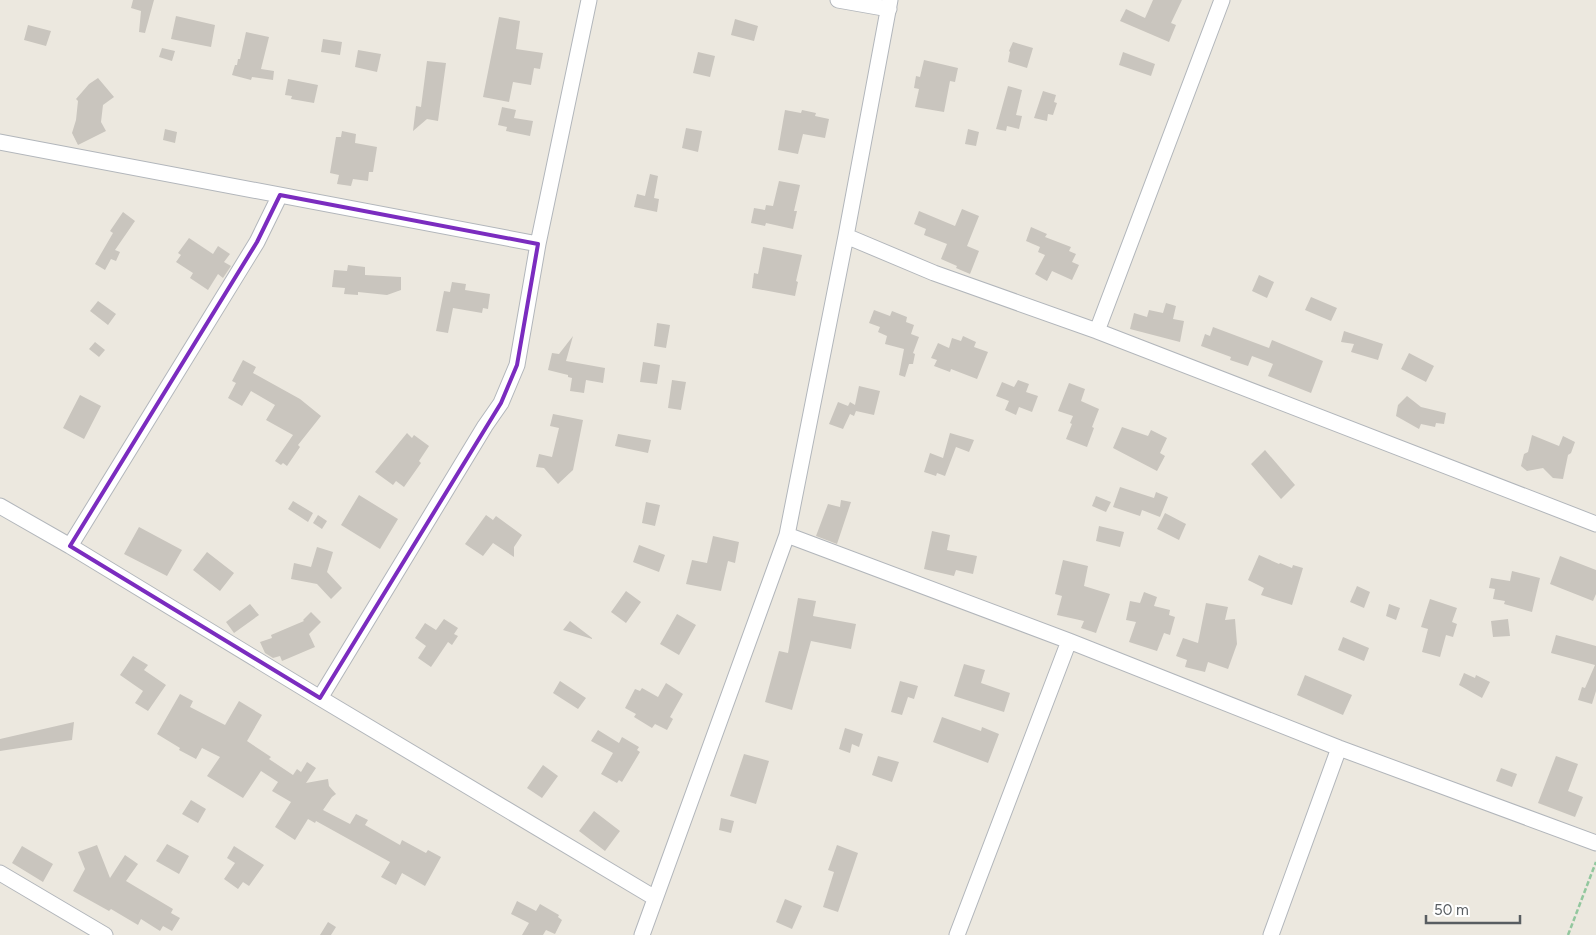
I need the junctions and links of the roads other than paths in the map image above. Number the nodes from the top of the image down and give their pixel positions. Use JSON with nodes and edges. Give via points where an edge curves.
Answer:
{"nodes":[{"id":1,"x":589,"y":0,"type":"edge"},
{"id":2,"x":838,"y":0,"type":"edge"},
{"id":3,"x":1222,"y":0,"type":"edge"},
{"id":4,"x":889,"y":5,"type":"edge"},
{"id":5,"x":0,"y":142,"type":"edge"},
{"id":6,"x":280,"y":195,"type":"junction"},
{"id":7,"x":846,"y":236,"type":"junction"},
{"id":8,"x":538,"y":244,"type":"junction"},
{"id":9,"x":1097,"y":331,"type":"junction"},
{"id":10,"x":0,"y":506,"type":"edge"},
{"id":11,"x":1596,"y":524,"type":"edge"},
{"id":12,"x":786,"y":535,"type":"junction"},
{"id":13,"x":70,"y":546,"type":"junction"},
{"id":14,"x":1069,"y":642,"type":"junction"},
{"id":15,"x":320,"y":698,"type":"junction"},
{"id":16,"x":1339,"y":748,"type":"junction"},
{"id":17,"x":1596,"y":843,"type":"edge"},
{"id":18,"x":0,"y":873,"type":"edge"},
{"id":19,"x":654,"y":898,"type":"junction"},
{"id":20,"x":105,"y":935,"type":"edge"},
{"id":21,"x":642,"y":935,"type":"edge"},
{"id":22,"x":957,"y":935,"type":"edge"},
{"id":23,"x":1271,"y":935,"type":"edge"}],
"edges":[{"from":1,"to":8,"type":"street"},
{"from":2,"to":4,"type":"street"},
{"from":3,"to":9,"type":"street"},
{"from":4,"to":7,"type":"street"},
{"from":5,"to":6,"type":"street"},
{"from":6,"to":8,"type":"street"},
{"from":6,"to":13,"type":"street","via":[[257,242]]},
{"from":7,"to":9,"type":"street","via":[[934,273]]},
{"from":7,"to":12,"type":"street"},
{"from":8,"to":15,"type":"street","via":[[517,365],[501,403]]},
{"from":9,"to":11,"type":"street"},
{"from":10,"to":13,"type":"street"},
{"from":12,"to":14,"type":"street"},
{"from":12,"to":19,"type":"street"},
{"from":13,"to":15,"type":"street"},
{"from":14,"to":16,"type":"street"},
{"from":14,"to":22,"type":"street"},
{"from":15,"to":19,"type":"street"},
{"from":16,"to":17,"type":"street"},
{"from":16,"to":23,"type":"street"},
{"from":18,"to":20,"type":"street"},
{"from":19,"to":21,"type":"street"}]}
